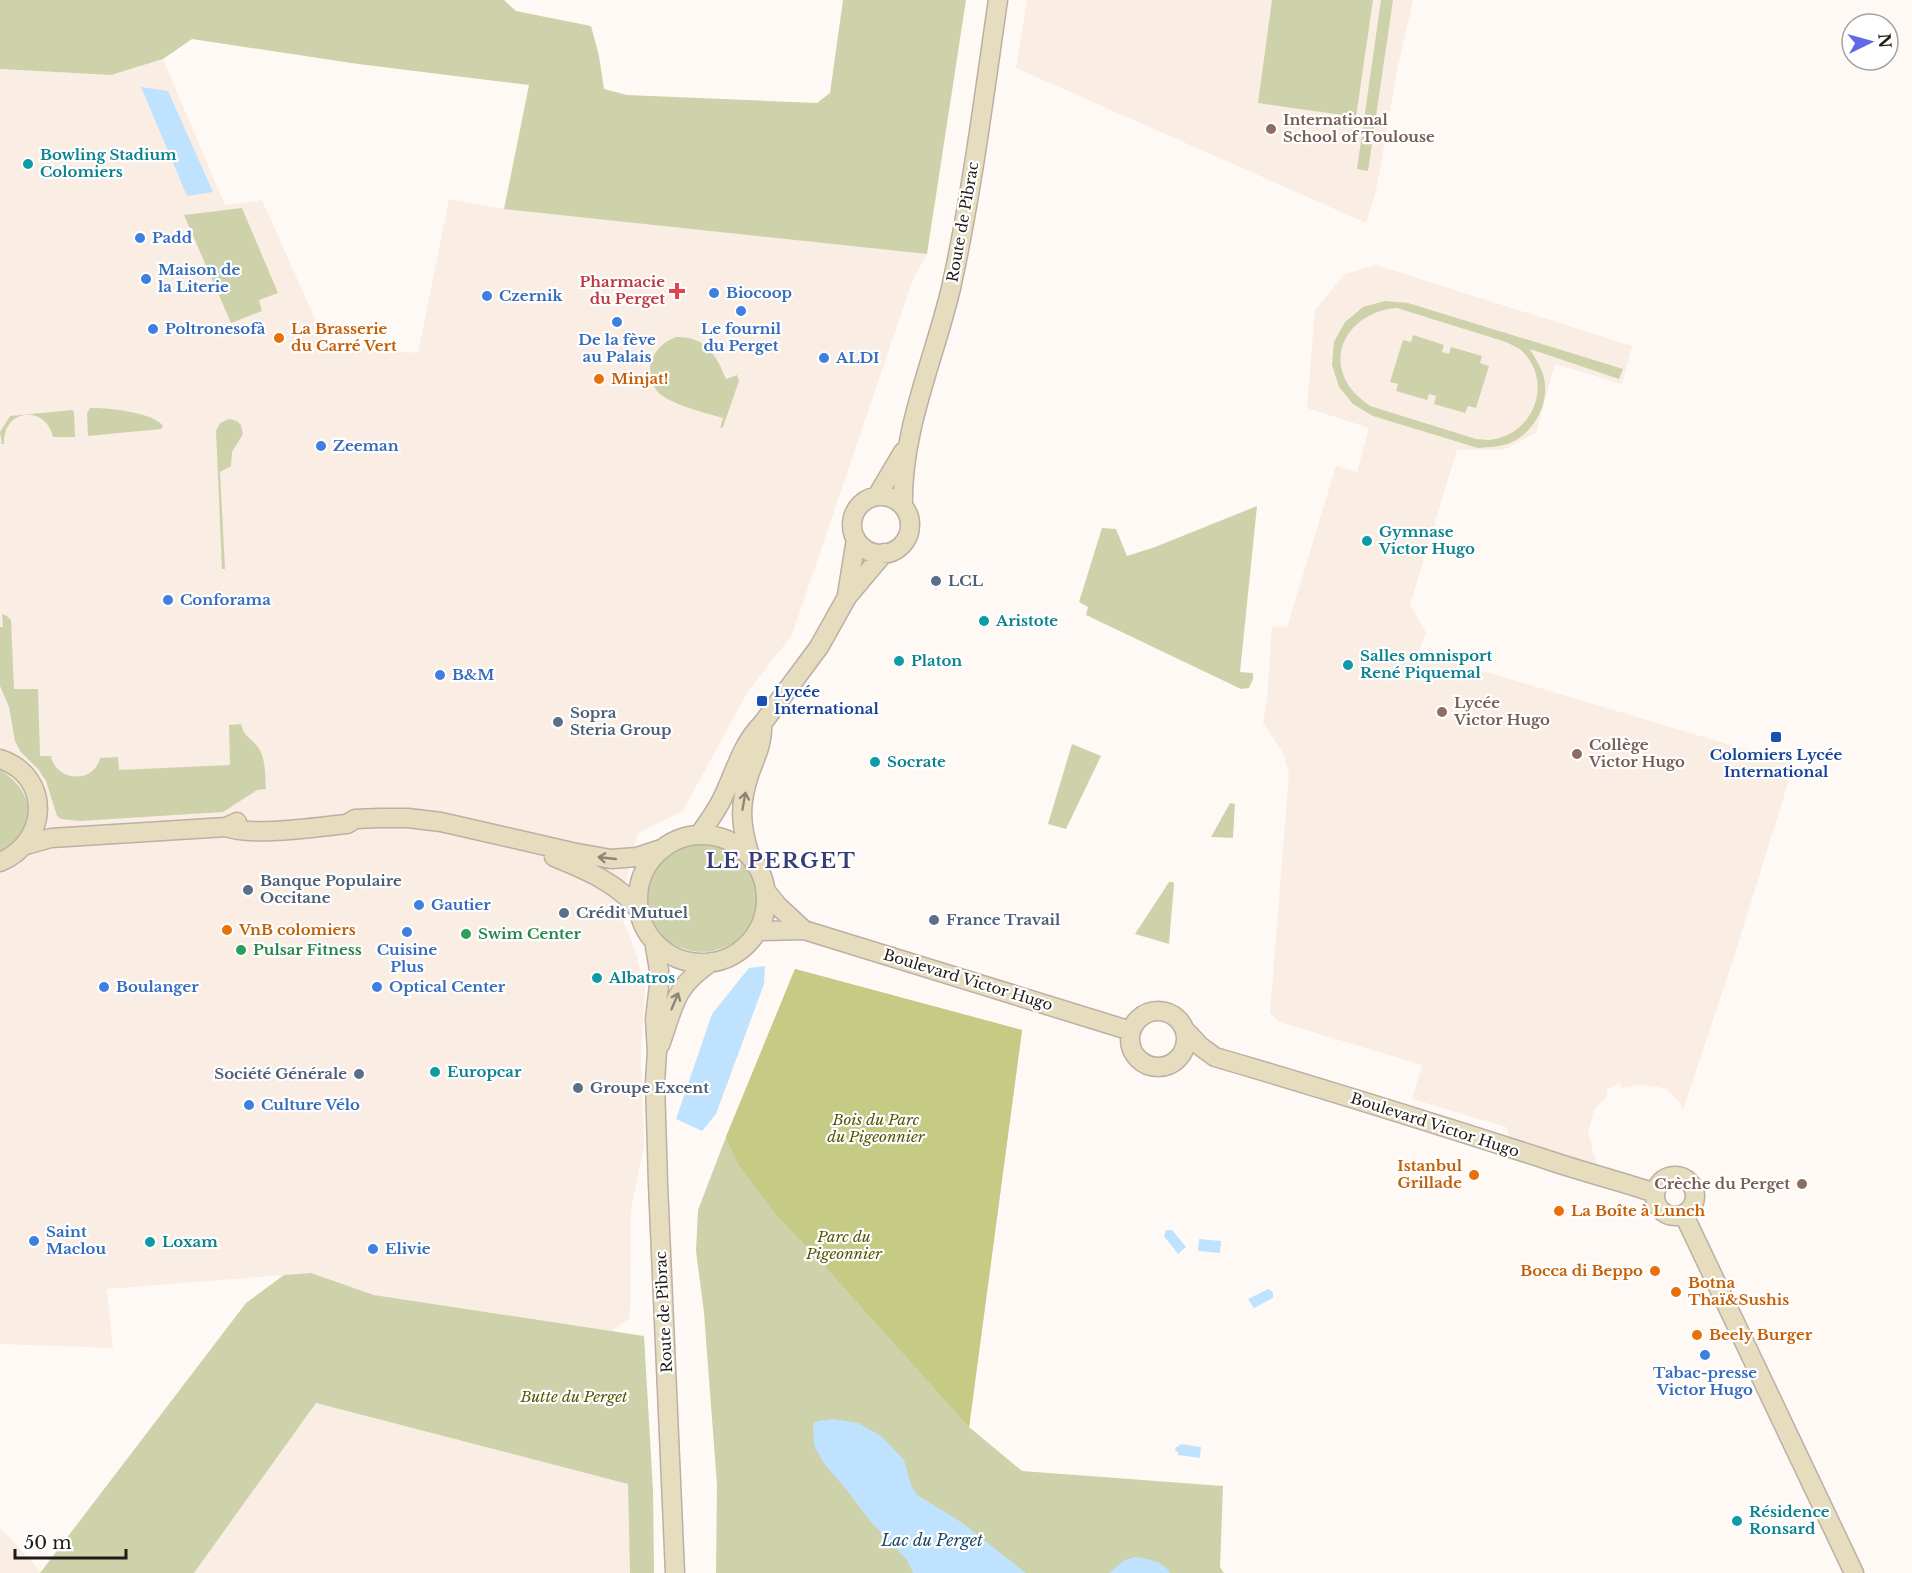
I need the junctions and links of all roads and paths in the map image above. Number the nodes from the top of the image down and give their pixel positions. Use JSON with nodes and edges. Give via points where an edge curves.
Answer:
{"nodes":[{"id":1,"x":998,"y":0,"type":"edge"},
{"id":2,"x":909,"y":440,"type":"junction"},
{"id":3,"x":877,"y":496,"type":"junction"},
{"id":4,"x":903,"y":506,"type":"junction"},
{"id":5,"x":856,"y":539,"type":"junction"},
{"id":6,"x":884,"y":553,"type":"junction"},
{"id":7,"x":847,"y":597,"type":"junction"},
{"id":8,"x":762,"y":724,"type":"junction"},
{"id":9,"x":0,"y":759,"type":"edge"},
{"id":10,"x":38,"y":813,"type":"junction"},
{"id":11,"x":497,"y":834,"type":"junction"},
{"id":12,"x":699,"y":835,"type":"junction"},
{"id":13,"x":82,"y":836,"type":"junction"},
{"id":14,"x":26,"y":845,"type":"junction"},
{"id":15,"x":664,"y":848,"type":"junction"},
{"id":16,"x":751,"y":858,"type":"junction"},
{"id":17,"x":0,"y":862,"type":"edge"},
{"id":18,"x":765,"y":890,"type":"junction"},
{"id":19,"x":640,"y":911,"type":"junction"},
{"id":20,"x":804,"y":930,"type":"junction"},
{"id":21,"x":758,"y":931,"type":"junction"},
{"id":22,"x":654,"y":941,"type":"junction"},
{"id":23,"x":711,"y":962,"type":"junction"},
{"id":24,"x":1185,"y":1030,"type":"junction"},
{"id":25,"x":1131,"y":1031,"type":"junction"},
{"id":26,"x":657,"y":1052,"type":"junction"},
{"id":27,"x":1215,"y":1057,"type":"junction"},
{"id":28,"x":1178,"y":1059,"type":"junction"},
{"id":29,"x":1655,"y":1193,"type":"junction"},
{"id":30,"x":1684,"y":1215,"type":"junction"},
{"id":31,"x":675,"y":1573,"type":"edge"},
{"id":32,"x":1854,"y":1573,"type":"edge"}],
"edges":[{"from":1,"to":2,"type":"main road","name":"Route de Pibrac","via":[[959,247]]},
{"from":2,"to":3,"type":"main road","name":"Route de Pibrac"},
{"from":2,"to":4,"type":"main road","name":"Route de Pibrac","via":[[902,483]]},
{"from":3,"to":4,"type":"main road","via":[[889,497]]},
{"from":3,"to":5,"type":"main road","via":[[857,510],[853,525]]},
{"from":4,"to":6,"type":"main road","via":[[910,522],[908,536],[899,547]]},
{"from":5,"to":6,"type":"main road","via":[[868,550]]},
{"from":5,"to":7,"type":"main road"},
{"from":6,"to":7,"type":"main road"},
{"from":7,"to":8,"type":"main road","via":[[819,647]]},
{"from":8,"to":12,"type":"main road","via":[[754,732],[723,798]]},
{"from":16,"to":8,"type":"main road","one_way":true,"via":[[741,817],[763,736]]},
{"from":9,"to":10,"type":"main road","via":[[21,770],[28,779],[38,801]]},
{"from":10,"to":13,"type":"main road","via":[[57,829]]},
{"from":10,"to":14,"type":"main road"},
{"from":11,"to":13,"type":"main road","via":[[408,818],[355,819],[347,824],[272,831],[238,832],[226,827]]},
{"from":15,"to":11,"type":"main road","one_way":true,"via":[[637,858],[611,860]]},
{"from":11,"to":19,"type":"main road","via":[[581,867],[624,893]]},
{"from":12,"to":15,"type":"main road","via":[[681,838]]},
{"from":12,"to":16,"type":"main road","via":[[728,840]]},
{"from":13,"to":14,"type":"main road"},
{"from":14,"to":17,"type":"main road"},
{"from":15,"to":19,"type":"main road","via":[[644,872],[638,893]]},
{"from":16,"to":18,"type":"main road"},
{"from":18,"to":20,"type":"main road","name":"Boulevard Victor Hugo"},
{"from":18,"to":21,"type":"main road","via":[[765,910]]},
{"from":19,"to":22,"type":"main road"},
{"from":20,"to":21,"type":"main road","name":"Boulevard Victor Hugo"},
{"from":20,"to":25,"type":"main road","name":"Boulevard Victor Hugo"},
{"from":21,"to":23,"type":"main road","via":[[741,950]]},
{"from":22,"to":23,"type":"main road","via":[[678,958]]},
{"from":22,"to":26,"type":"main road","name":"Route de Pibrac","via":[[660,985],[655,1019]]},
{"from":26,"to":23,"type":"main road","name":"Route de Pibrac","one_way":true,"via":[[679,992],[687,980]]},
{"from":24,"to":25,"type":"main road","via":[[1173,1014],[1155,1011],[1141,1016]]},
{"from":24,"to":27,"type":"main road","name":"Boulevard Victor Hugo"},
{"from":24,"to":28,"type":"main road","via":[[1186,1043]]},
{"from":25,"to":28,"type":"main road","via":[[1133,1051],[1146,1064],[1162,1066]]},
{"from":26,"to":31,"type":"main road","name":"Route de Pibrac","via":[[658,1184]]},
{"from":27,"to":28,"type":"main road","name":"Boulevard Victor Hugo"},
{"from":27,"to":29,"type":"main road","name":"Boulevard Victor Hugo"},
{"from":29,"to":30,"type":"main road","via":[[1662,1212]]},
{"from":29,"to":30,"type":"main road","via":[[1667,1177],[1677,1175],[1686,1179],[1693,1186],[1695,1200]]},
{"from":30,"to":32,"type":"main road"}]}
